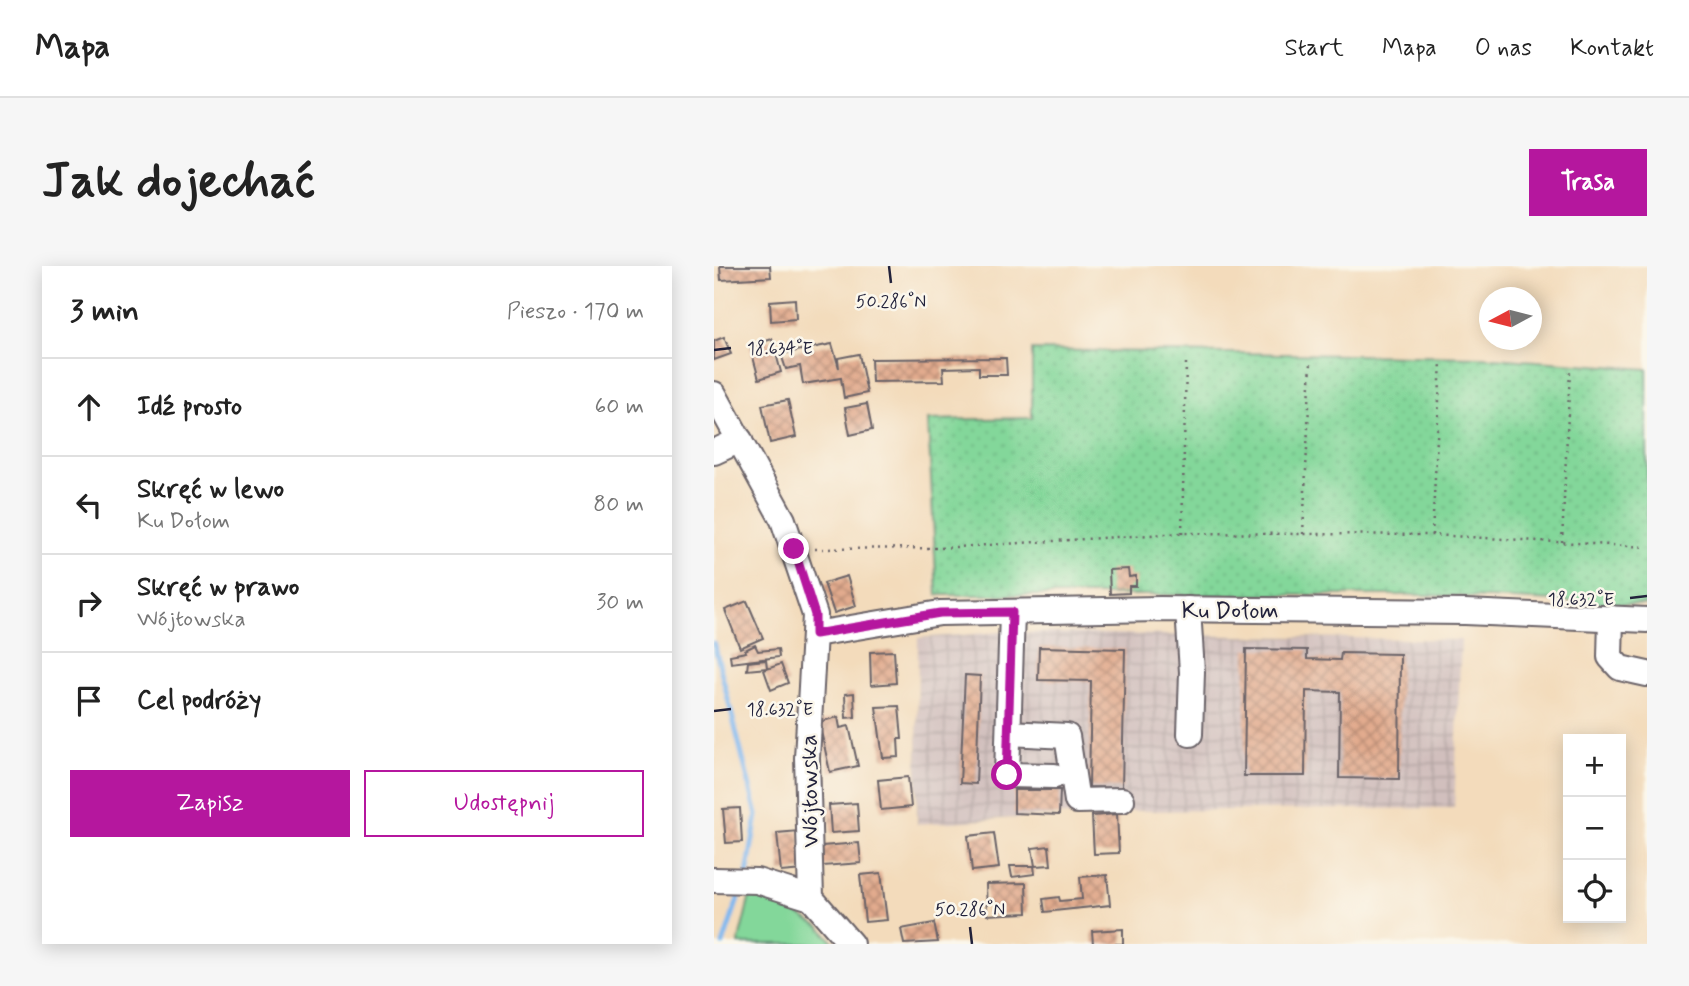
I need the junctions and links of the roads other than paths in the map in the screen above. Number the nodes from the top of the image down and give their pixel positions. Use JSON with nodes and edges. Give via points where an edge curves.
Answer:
{"nodes":[{"id":1,"x":714,"y":394,"type":"edge"},
{"id":2,"x":740,"y":440,"type":"junction"},
{"id":3,"x":714,"y":452,"type":"edge"},
{"id":4,"x":1188,"y":609,"type":"junction"},
{"id":5,"x":1012,"y":612,"type":"junction"},
{"id":6,"x":1611,"y":618,"type":"junction"},
{"id":7,"x":1647,"y":621,"type":"edge"},
{"id":8,"x":815,"y":634,"type":"junction"},
{"id":9,"x":1647,"y":674,"type":"edge"},
{"id":10,"x":1009,"y":733,"type":"junction"},
{"id":11,"x":1190,"y":734,"type":"dead end"},
{"id":12,"x":1054,"y":776,"type":"dead end"},
{"id":13,"x":1122,"y":800,"type":"dead end"},
{"id":14,"x":717,"y":880,"type":"edge"},
{"id":15,"x":811,"y":898,"type":"junction"},
{"id":16,"x":851,"y":944,"type":"edge"}],
"edges":[{"from":1,"to":2,"type":"street","name":"Wójtowska"},
{"from":2,"to":3,"type":"street"},
{"from":2,"to":8,"type":"street","name":"Wójtowska","via":[[783,520],[815,615]]},
{"from":4,"to":5,"type":"street","name":"Ku Dołom"},
{"from":4,"to":6,"type":"street","name":"Ku Dołom"},
{"from":4,"to":11,"type":"street"},
{"from":5,"to":8,"type":"street","name":"Ku Dołom","via":[[940,613]]},
{"from":5,"to":10,"type":"street"},
{"from":6,"to":7,"type":"street","name":"Ku Dołom"},
{"from":6,"to":9,"type":"street","via":[[1610,657],[1620,667]]},
{"from":8,"to":15,"type":"street","name":"Wójtowska","via":[[807,758]]},
{"from":10,"to":12,"type":"street","via":[[1007,775]]},
{"from":10,"to":13,"type":"street","via":[[1067,736],[1077,801]]},
{"from":14,"to":15,"type":"street","via":[[757,881]]},
{"from":15,"to":16,"type":"street"}]}
